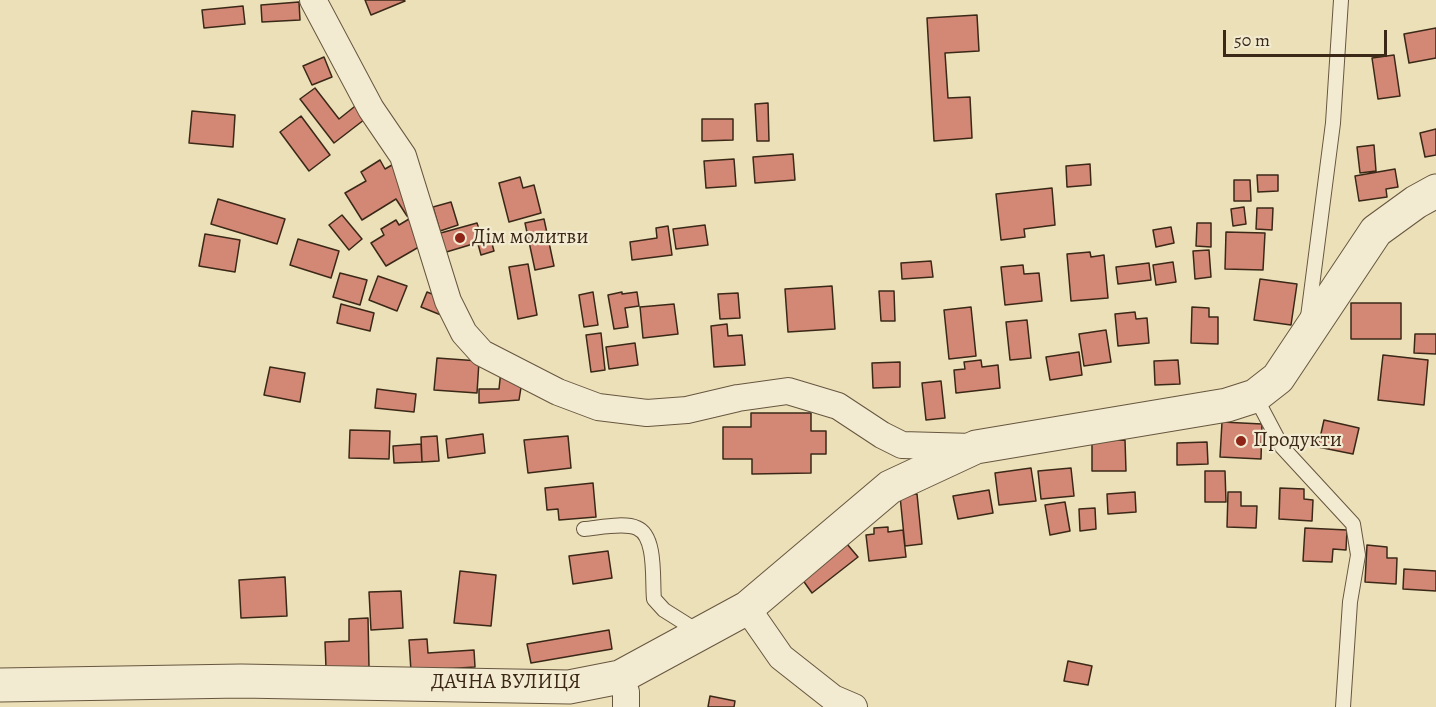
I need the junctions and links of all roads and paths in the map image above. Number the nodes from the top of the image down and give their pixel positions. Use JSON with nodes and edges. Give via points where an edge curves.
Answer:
{"nodes":[{"id":1,"x":313,"y":0,"type":"edge"},
{"id":2,"x":1341,"y":0,"type":"edge"},
{"id":3,"x":1436,"y":192,"type":"edge"},
{"id":4,"x":1306,"y":337,"type":"junction"},
{"id":5,"x":1255,"y":396,"type":"junction"},
{"id":6,"x":976,"y":447,"type":"junction"},
{"id":7,"x":584,"y":529,"type":"dead end"},
{"id":8,"x":747,"y":608,"type":"junction"},
{"id":9,"x":700,"y":633,"type":"junction"},
{"id":10,"x":0,"y":685,"type":"edge"},
{"id":11,"x":623,"y":692,"type":"edge"},
{"id":12,"x":854,"y":707,"type":"edge"},
{"id":13,"x":1343,"y":707,"type":"edge"}],
"edges":[{"from":1,"to":6,"type":"street","via":[[371,109],[403,156],[448,301],[464,333],[482,353],[558,392],[598,407],[647,412],[687,410],[788,390],[838,406],[902,445]]},
{"from":2,"to":4,"type":"lane","via":[[1333,123]]},
{"from":3,"to":4,"type":"street","via":[[1376,231]]},
{"from":4,"to":5,"type":"street","via":[[1278,378]]},
{"from":5,"to":6,"type":"street","name":"ДАЧНА ВУЛИЦЯ","via":[[1227,405]]},
{"from":5,"to":13,"type":"lane","via":[[1282,447],[1353,524],[1358,555],[1350,602]]},
{"from":6,"to":8,"type":"street","name":"ДАЧНА ВУЛИЦЯ","via":[[890,487]]},
{"from":7,"to":9,"type":"lane","via":[[638,528],[652,552],[654,599]]},
{"from":8,"to":9,"type":"street","name":"ДАЧНА ВУЛИЦЯ"},
{"from":8,"to":12,"type":"street","via":[[781,657],[832,698]]},
{"from":9,"to":11,"type":"street","name":"ДАЧНА ВУЛИЦЯ"},
{"from":10,"to":11,"type":"street","name":"ДАЧНА ВУЛИЦЯ","via":[[241,681],[569,687]]}]}
